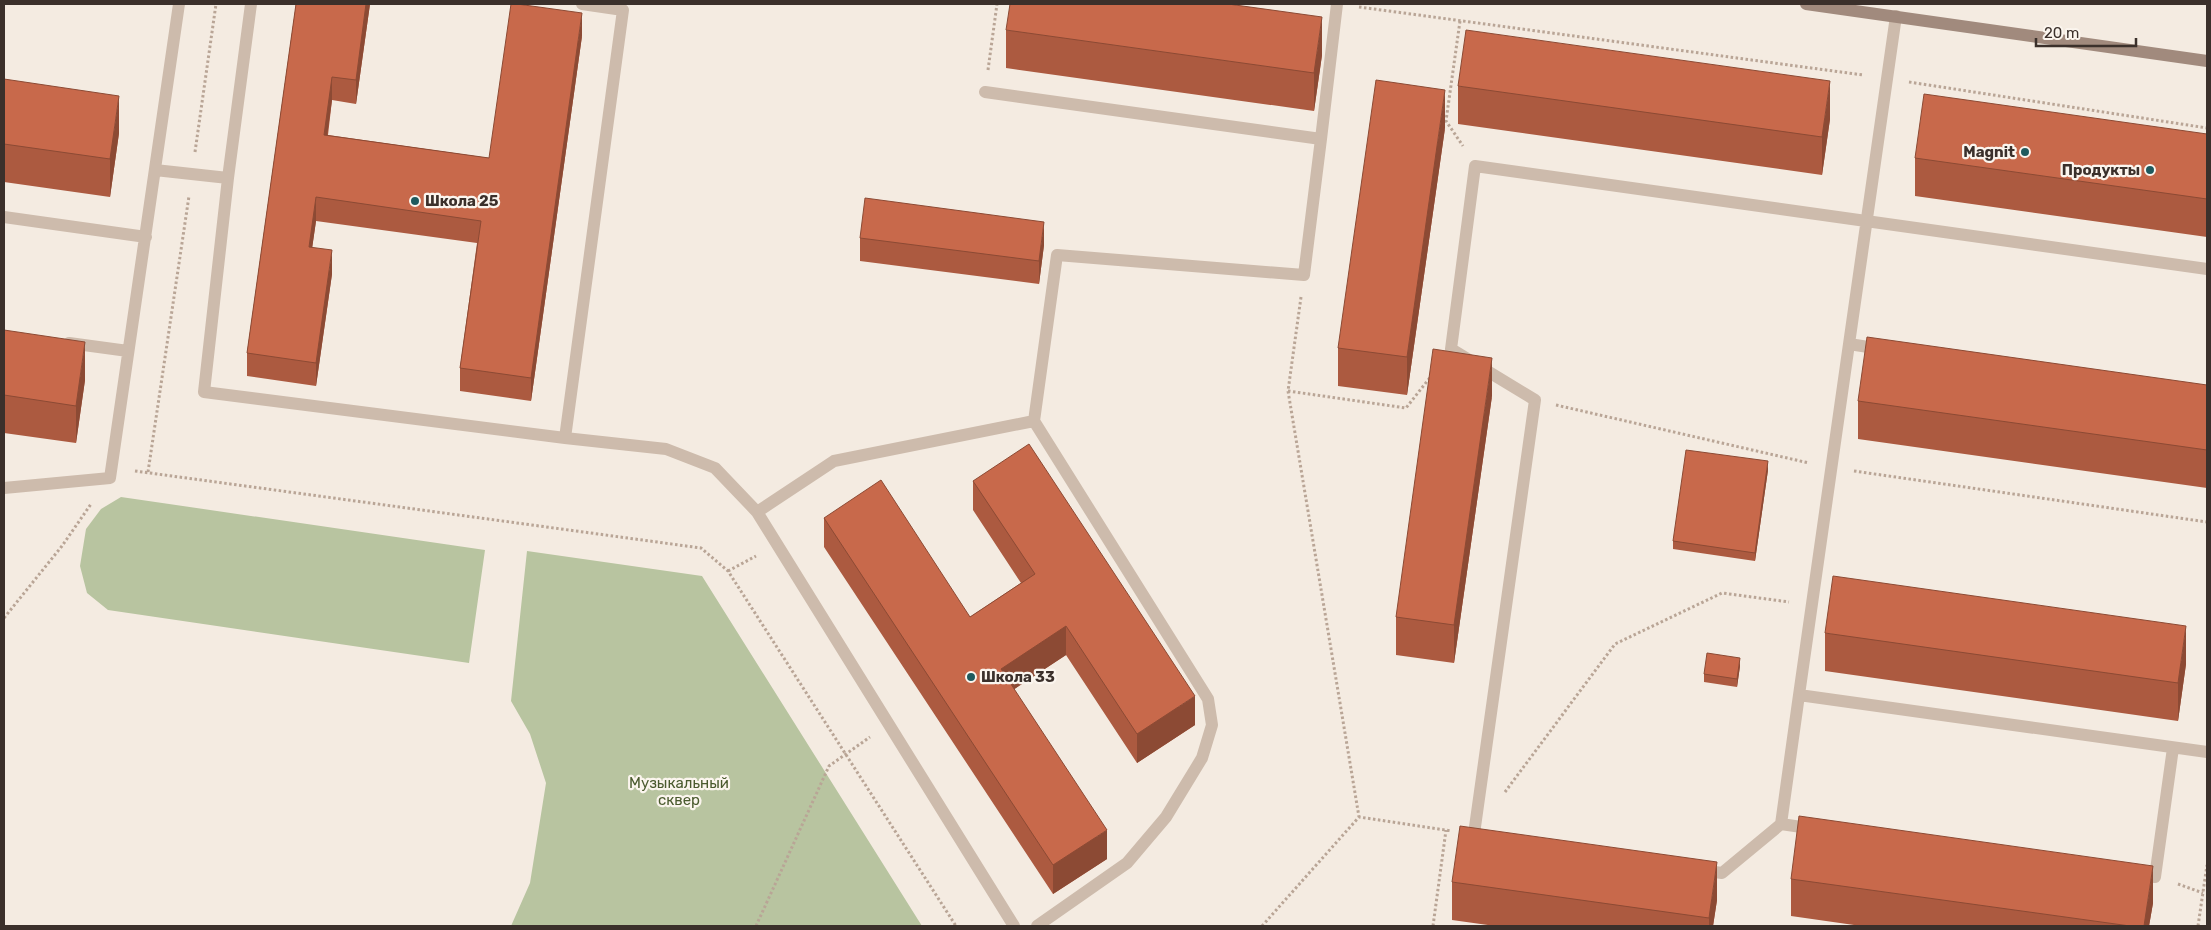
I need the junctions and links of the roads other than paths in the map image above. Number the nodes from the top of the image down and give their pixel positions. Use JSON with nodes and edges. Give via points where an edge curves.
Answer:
{"nodes":[{"id":1,"x":179,"y":4,"type":"edge"},
{"id":2,"x":251,"y":4,"type":"edge"},
{"id":3,"x":582,"y":4,"type":"edge"},
{"id":4,"x":1337,"y":4,"type":"edge"},
{"id":5,"x":1806,"y":4,"type":"edge"},
{"id":6,"x":1896,"y":16,"type":"junction"},
{"id":7,"x":2207,"y":62,"type":"edge"},
{"id":8,"x":984,"y":92,"type":"road end"},
{"id":9,"x":1321,"y":139,"type":"junction"},
{"id":10,"x":156,"y":170,"type":"junction"},
{"id":11,"x":228,"y":178,"type":"junction"},
{"id":12,"x":4,"y":217,"type":"edge"},
{"id":13,"x":1866,"y":221,"type":"junction"},
{"id":14,"x":146,"y":237,"type":"junction"},
{"id":15,"x":2207,"y":270,"type":"edge"},
{"id":16,"x":52,"y":340,"type":"edge"},
{"id":17,"x":1849,"y":344,"type":"junction"},
{"id":18,"x":128,"y":351,"type":"junction"},
{"id":19,"x":1897,"y":351,"type":"edge"},
{"id":20,"x":1034,"y":421,"type":"junction"},
{"id":21,"x":565,"y":438,"type":"junction"},
{"id":22,"x":4,"y":488,"type":"edge"},
{"id":23,"x":757,"y":512,"type":"junction"},
{"id":24,"x":1799,"y":695,"type":"junction"},
{"id":25,"x":2173,"y":748,"type":"junction"},
{"id":26,"x":2207,"y":752,"type":"edge"},
{"id":27,"x":1781,"y":824,"type":"junction"},
{"id":28,"x":1830,"y":831,"type":"edge"},
{"id":29,"x":1503,"y":838,"type":"edge"},
{"id":30,"x":1684,"y":867,"type":"edge"},
{"id":31,"x":2125,"y":872,"type":"edge"},
{"id":32,"x":1014,"y":926,"type":"edge"},
{"id":33,"x":1037,"y":926,"type":"edge"}],
"edges":[{"from":1,"to":10,"type":"lane"},
{"from":2,"to":11,"type":"lane"},
{"from":3,"to":21,"type":"lane","via":[[623,10]]},
{"from":4,"to":9,"type":"lane"},
{"from":5,"to":6,"type":"main road"},
{"from":6,"to":7,"type":"main road"},
{"from":6,"to":13,"type":"lane"},
{"from":8,"to":9,"type":"lane"},
{"from":9,"to":20,"type":"lane","via":[[1304,275],[1057,255]]},
{"from":10,"to":11,"type":"lane"},
{"from":10,"to":14,"type":"lane"},
{"from":11,"to":21,"type":"lane","via":[[204,392]]},
{"from":12,"to":14,"type":"lane"},
{"from":13,"to":15,"type":"lane"},
{"from":13,"to":17,"type":"lane"},
{"from":13,"to":29,"type":"lane","via":[[1475,166],[1451,349],[1535,400],[1474,834]]},
{"from":14,"to":18,"type":"lane"},
{"from":16,"to":18,"type":"lane"},
{"from":17,"to":19,"type":"lane"},
{"from":17,"to":24,"type":"lane"},
{"from":18,"to":22,"type":"lane","via":[[110,478]]},
{"from":20,"to":23,"type":"lane","via":[[834,462]]},
{"from":20,"to":33,"type":"lane","via":[[1208,699],[1212,725],[1202,758],[1166,817],[1127,864]]},
{"from":21,"to":23,"type":"lane","via":[[666,448],[715,468]]},
{"from":23,"to":32,"type":"lane"},
{"from":24,"to":25,"type":"lane"},
{"from":24,"to":27,"type":"lane"},
{"from":25,"to":26,"type":"lane"},
{"from":25,"to":31,"type":"lane","via":[[2155,877]]},
{"from":27,"to":28,"type":"lane"},
{"from":27,"to":30,"type":"lane","via":[[1722,873]]}]}
